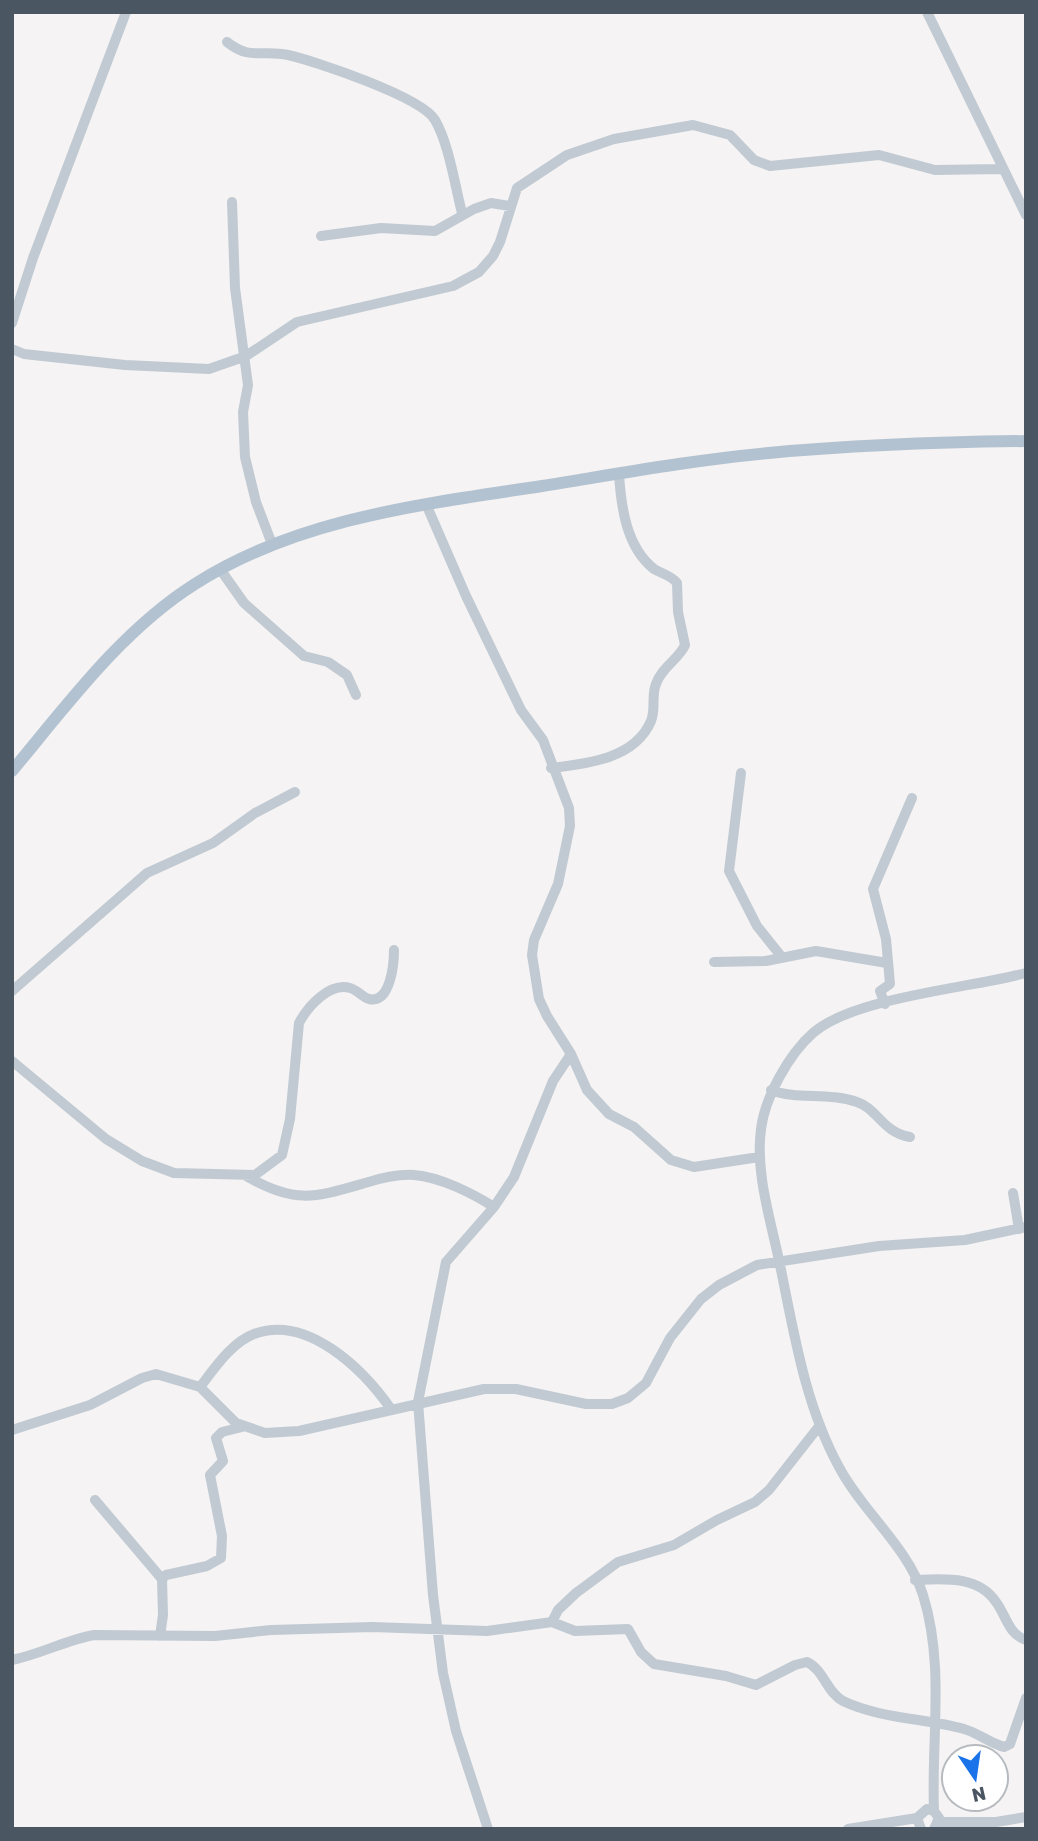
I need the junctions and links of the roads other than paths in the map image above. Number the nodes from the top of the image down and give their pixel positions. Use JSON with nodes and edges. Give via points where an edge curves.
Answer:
{"nodes":[{"id":1,"x":126,"y":12,"type":"edge"},
{"id":2,"x":927,"y":12,"type":"edge"},
{"id":3,"x":227,"y":42,"type":"dead end"},
{"id":4,"x":1003,"y":169,"type":"junction"},
{"id":5,"x":232,"y":202,"type":"dead end"},
{"id":6,"x":510,"y":206,"type":"junction"},
{"id":7,"x":462,"y":213,"type":"junction"},
{"id":8,"x":1026,"y":215,"type":"edge"},
{"id":9,"x":321,"y":236,"type":"dead end"},
{"id":10,"x":12,"y":323,"type":"edge"},
{"id":11,"x":12,"y":349,"type":"edge"},
{"id":12,"x":246,"y":356,"type":"junction"},
{"id":13,"x":1026,"y":442,"type":"edge"},
{"id":14,"x":620,"y":474,"type":"junction"},
{"id":15,"x":426,"y":504,"type":"junction"},
{"id":16,"x":272,"y":544,"type":"junction"},
{"id":17,"x":220,"y":569,"type":"junction"},
{"id":18,"x":356,"y":695,"type":"dead end"},
{"id":19,"x":551,"y":768,"type":"junction"},
{"id":20,"x":12,"y":771,"type":"edge"},
{"id":21,"x":741,"y":773,"type":"dead end"},
{"id":22,"x":295,"y":792,"type":"dead end"},
{"id":23,"x":912,"y":798,"type":"dead end"},
{"id":24,"x":394,"y":950,"type":"dead end"},
{"id":25,"x":781,"y":956,"type":"junction"},
{"id":26,"x":714,"y":962,"type":"dead end"},
{"id":27,"x":887,"y":963,"type":"junction"},
{"id":28,"x":1026,"y":973,"type":"edge"},
{"id":29,"x":12,"y":991,"type":"edge"},
{"id":30,"x":885,"y":1004,"type":"junction"},
{"id":31,"x":571,"y":1054,"type":"junction"},
{"id":32,"x":12,"y":1061,"type":"edge"},
{"id":33,"x":771,"y":1090,"type":"junction"},
{"id":34,"x":910,"y":1137,"type":"dead end"},
{"id":35,"x":759,"y":1157,"type":"junction"},
{"id":36,"x":243,"y":1174,"type":"junction"},
{"id":37,"x":1013,"y":1194,"type":"dead end"},
{"id":38,"x":494,"y":1207,"type":"junction"},
{"id":39,"x":1023,"y":1228,"type":"edge"},
{"id":40,"x":780,"y":1264,"type":"junction"},
{"id":41,"x":200,"y":1387,"type":"junction"},
{"id":42,"x":418,"y":1402,"type":"junction"},
{"id":43,"x":391,"y":1409,"type":"junction"},
{"id":44,"x":820,"y":1425,"type":"junction"},
{"id":45,"x":242,"y":1427,"type":"junction"},
{"id":46,"x":12,"y":1430,"type":"edge"},
{"id":47,"x":95,"y":1500,"type":"dead end"},
{"id":48,"x":162,"y":1579,"type":"junction"},
{"id":49,"x":915,"y":1580,"type":"junction"},
{"id":50,"x":552,"y":1622,"type":"junction"},
{"id":51,"x":438,"y":1629,"type":"junction"},
{"id":52,"x":160,"y":1636,"type":"junction"},
{"id":53,"x":1026,"y":1640,"type":"edge"},
{"id":54,"x":12,"y":1660,"type":"edge"},
{"id":55,"x":1026,"y":1698,"type":"edge"},
{"id":56,"x":936,"y":1723,"type":"junction"},
{"id":57,"x":1026,"y":1817,"type":"edge"},
{"id":58,"x":922,"y":1820,"type":"edge"},
{"id":59,"x":937,"y":1825,"type":"edge"},
{"id":60,"x":488,"y":1829,"type":"edge"},
{"id":61,"x":848,"y":1829,"type":"edge"}],
"edges":[{"from":1,"to":10,"type":"street"},
{"from":2,"to":4,"type":"street"},
{"from":3,"to":7,"type":"street","via":[[242,53],[284,54],[330,68],[428,111],[439,131]]},
{"from":4,"to":6,"type":"street","via":[[935,170],[879,155],[770,166],[754,160],[722,131],[681,125],[593,144],[567,155],[517,188]]},
{"from":4,"to":8,"type":"street"},
{"from":5,"to":12,"type":"street","via":[[235,288]]},
{"from":6,"to":7,"type":"street","via":[[491,203]]},
{"from":6,"to":12,"type":"street","via":[[500,242],[479,272],[453,286],[297,322]]},
{"from":7,"to":9,"type":"street","via":[[435,231],[381,228]]},
{"from":11,"to":12,"type":"street","via":[[174,369],[209,369]]},
{"from":12,"to":16,"type":"street","via":[[243,428],[247,471]]},
{"from":13,"to":14,"type":"main road","via":[[929,442],[766,453]]},
{"from":14,"to":15,"type":"main road"},
{"from":14,"to":19,"type":"street","via":[[621,508],[633,537],[653,568],[677,583],[685,645],[656,683],[651,720],[636,740],[607,758]]},
{"from":15,"to":16,"type":"main road"},
{"from":15,"to":19,"type":"street","via":[[522,710],[543,740]]},
{"from":16,"to":17,"type":"main road"},
{"from":17,"to":18,"type":"street","via":[[244,603],[304,656],[328,662],[347,675]]},
{"from":17,"to":20,"type":"main road","via":[[174,598],[141,627],[82,686]]},
{"from":19,"to":31,"type":"street","via":[[563,789],[570,826],[558,884],[532,955],[540,999]]},
{"from":21,"to":25,"type":"street","via":[[729,871],[757,926]]},
{"from":22,"to":29,"type":"street","via":[[213,843],[147,873]]},
{"from":23,"to":27,"type":"street","via":[[873,889]]},
{"from":24,"to":36,"type":"street","via":[[394,974],[375,999],[338,987],[305,1012],[299,1023],[282,1155],[255,1175]]},
{"from":25,"to":26,"type":"street","via":[[766,961]]},
{"from":25,"to":27,"type":"street","via":[[816,951]]},
{"from":27,"to":30,"type":"street","via":[[890,984],[880,991]]},
{"from":28,"to":30,"type":"street"},
{"from":30,"to":33,"type":"street","via":[[845,1014],[812,1034]]},
{"from":31,"to":35,"type":"street","via":[[587,1090],[609,1114],[634,1127],[671,1160],[684,1166],[710,1167]]},
{"from":31,"to":38,"type":"street","via":[[553,1081],[514,1177]]},
{"from":32,"to":36,"type":"street","via":[[86,1125],[142,1161],[185,1175]]},
{"from":33,"to":34,"type":"street","via":[[785,1096],[807,1093],[860,1102],[888,1130]]},
{"from":33,"to":35,"type":"street"},
{"from":35,"to":40,"type":"street"},
{"from":36,"to":38,"type":"street","via":[[275,1192],[294,1196],[415,1175],[435,1179]]},
{"from":37,"to":39,"type":"street"},
{"from":38,"to":42,"type":"street","via":[[446,1262]]},
{"from":39,"to":40,"type":"street","via":[[965,1241],[879,1246]]},
{"from":40,"to":42,"type":"street","via":[[757,1265],[701,1299],[670,1338],[646,1383],[620,1401],[586,1404],[496,1389]]},
{"from":40,"to":44,"type":"street","via":[[790,1319]]},
{"from":41,"to":43,"type":"street","via":[[227,1354],[251,1335],[276,1330],[321,1342],[376,1387]]},
{"from":41,"to":45,"type":"street"},
{"from":41,"to":46,"type":"street","via":[[149,1375],[90,1405]]},
{"from":42,"to":43,"type":"street"},
{"from":42,"to":51,"type":"street"},
{"from":43,"to":45,"type":"street","via":[[288,1432],[255,1432]]},
{"from":44,"to":49,"type":"street","via":[[851,1488]]},
{"from":44,"to":50,"type":"street","via":[[755,1502],[674,1545],[618,1562],[576,1593]]},
{"from":45,"to":48,"type":"street","via":[[216,1438],[223,1461],[209,1475],[222,1536],[221,1558]]},
{"from":47,"to":48,"type":"street"},
{"from":48,"to":52,"type":"street"},
{"from":49,"to":53,"type":"street","via":[[954,1578],[975,1586],[989,1594],[1012,1631]]},
{"from":49,"to":56,"type":"street","via":[[933,1640]]},
{"from":50,"to":51,"type":"street","via":[[505,1630]]},
{"from":50,"to":56,"type":"street","via":[[575,1631],[628,1629],[654,1664],[756,1685],[807,1662],[845,1702],[875,1713]]},
{"from":51,"to":52,"type":"street","via":[[373,1627]]},
{"from":51,"to":60,"type":"street","via":[[456,1731]]},
{"from":52,"to":54,"type":"street","via":[[85,1637]]},
{"from":55,"to":56,"type":"street","via":[[1008,1746]]},
{"from":56,"to":58,"type":"street","via":[[933,1786]]},
{"from":57,"to":59,"type":"street"},
{"from":58,"to":59,"type":"street"},
{"from":58,"to":61,"type":"street"}]}
